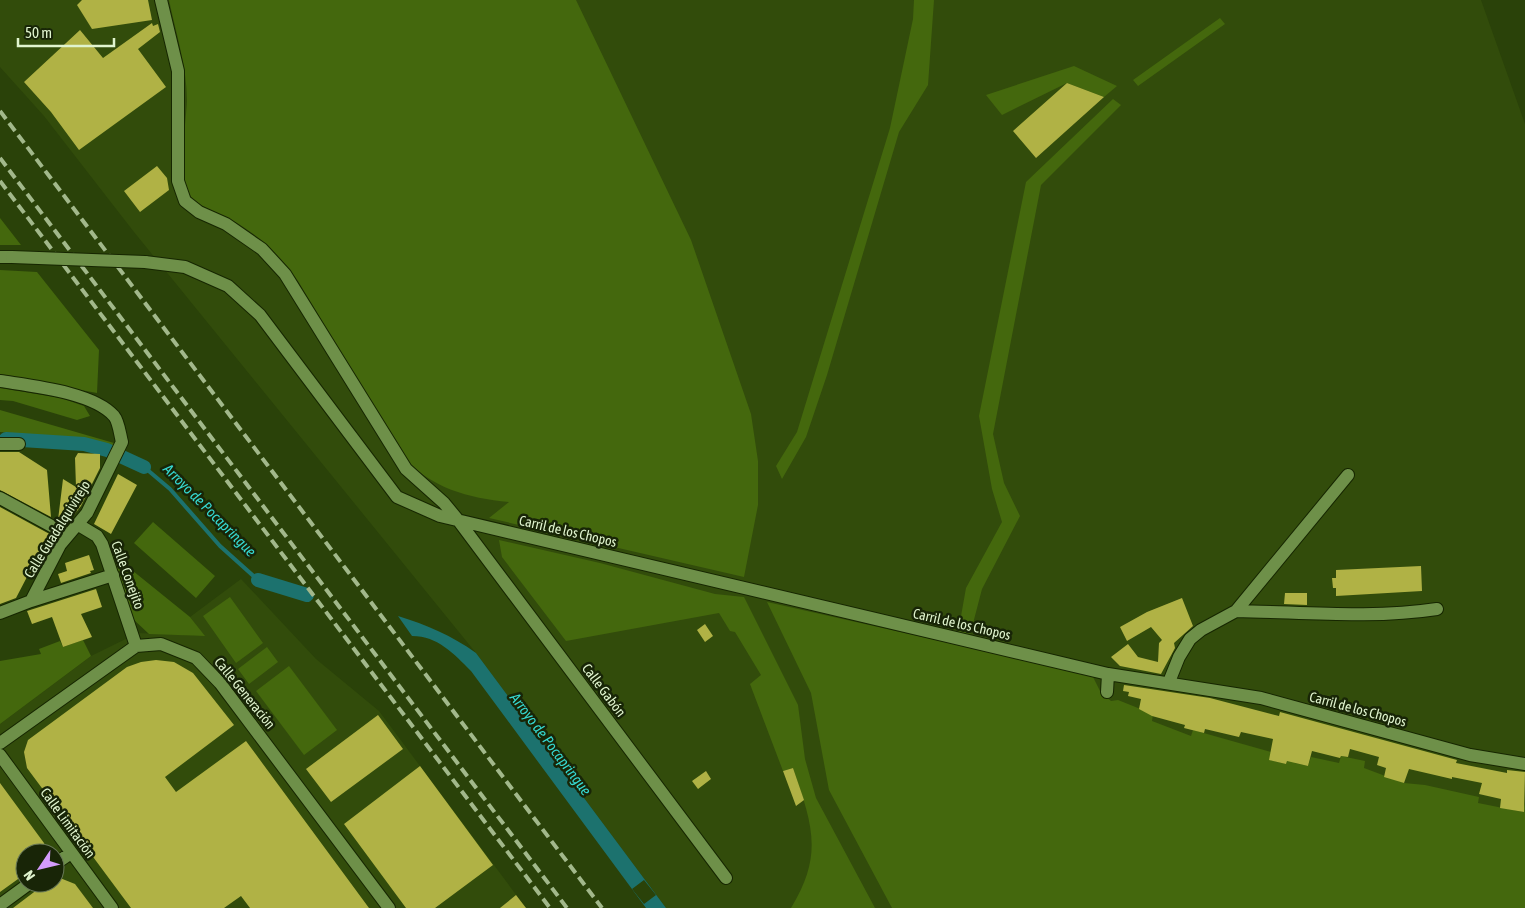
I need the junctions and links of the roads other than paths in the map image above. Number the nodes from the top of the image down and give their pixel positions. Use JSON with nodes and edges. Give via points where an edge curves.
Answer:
{"nodes":[{"id":1,"x":161,"y":0,"type":"edge"},
{"id":2,"x":6,"y":257,"type":"edge"},
{"id":3,"x":0,"y":381,"type":"edge"},
{"id":4,"x":0,"y":444,"type":"edge"},
{"id":5,"x":19,"y":444,"type":"dead end"},
{"id":6,"x":1348,"y":475,"type":"dead end"},
{"id":7,"x":0,"y":498,"type":"edge"},
{"id":8,"x":458,"y":520,"type":"junction"},
{"id":9,"x":77,"y":524,"type":"junction"},
{"id":10,"x":68,"y":535,"type":"junction"},
{"id":11,"x":113,"y":575,"type":"junction"},
{"id":12,"x":31,"y":601,"type":"junction"},
{"id":13,"x":1437,"y":609,"type":"dead end"},
{"id":14,"x":1236,"y":611,"type":"junction"},
{"id":15,"x":0,"y":613,"type":"edge"},
{"id":16,"x":136,"y":646,"type":"junction"},
{"id":17,"x":1108,"y":674,"type":"junction"},
{"id":18,"x":1169,"y":682,"type":"junction"},
{"id":19,"x":1106,"y":692,"type":"dead end"},
{"id":20,"x":0,"y":743,"type":"edge"},
{"id":21,"x":0,"y":755,"type":"edge"},
{"id":22,"x":1525,"y":764,"type":"edge"},
{"id":23,"x":70,"y":853,"type":"junction"},
{"id":24,"x":65,"y":857,"type":"edge"},
{"id":25,"x":726,"y":878,"type":"dead end"},
{"id":26,"x":16,"y":893,"type":"edge"},
{"id":27,"x":0,"y":905,"type":"edge"},
{"id":28,"x":112,"y":908,"type":"edge"},
{"id":29,"x":388,"y":908,"type":"edge"}],
"edges":[{"from":1,"to":8,"type":"street","name":"Calle Gabón","via":[[178,71],[178,181],[185,201],[199,212],[226,224],[262,250],[285,274],[406,469]]},
{"from":2,"to":8,"type":"street","name":"Carril de los Chopos","bridge":true,"via":[[145,262],[185,267],[228,286],[260,315],[397,497],[440,516]]},
{"from":3,"to":9,"type":"street","name":"Calle Guadalquivirejo","via":[[34,386],[94,402],[116,417],[119,451],[87,513]]},
{"from":4,"to":5,"type":"street"},
{"from":6,"to":14,"type":"street"},
{"from":7,"to":10,"type":"street"},
{"from":8,"to":17,"type":"street","name":"Carril de los Chopos"},
{"from":8,"to":25,"type":"street","name":"Calle Gabón"},
{"from":9,"to":10,"type":"street","name":"Calle Guadalquivirejo"},
{"from":9,"to":11,"type":"street","name":"Calle Conejito","via":[[97,536]]},
{"from":10,"to":12,"type":"street","name":"Calle Guadalquivirejo"},
{"from":11,"to":12,"type":"street"},
{"from":11,"to":16,"type":"street","name":"Calle Conejito"},
{"from":12,"to":15,"type":"street","name":"Calle Guadalquivirejo"},
{"from":13,"to":14,"type":"street","via":[[1365,614]]},
{"from":14,"to":18,"type":"street","via":[[1190,639]]},
{"from":16,"to":20,"type":"street"},
{"from":16,"to":29,"type":"street","name":"Calle Generación","via":[[161,644],[196,658],[220,683]]},
{"from":17,"to":18,"type":"street","name":"Carril de los Chopos"},
{"from":17,"to":19,"type":"street"},
{"from":18,"to":22,"type":"street","name":"Carril de los Chopos","via":[[1261,698],[1470,755]]},
{"from":21,"to":23,"type":"street","name":"Calle Limitación"},
{"from":23,"to":24,"type":"street"},
{"from":23,"to":28,"type":"street","name":"Calle Limitación"},
{"from":26,"to":27,"type":"street"}]}
